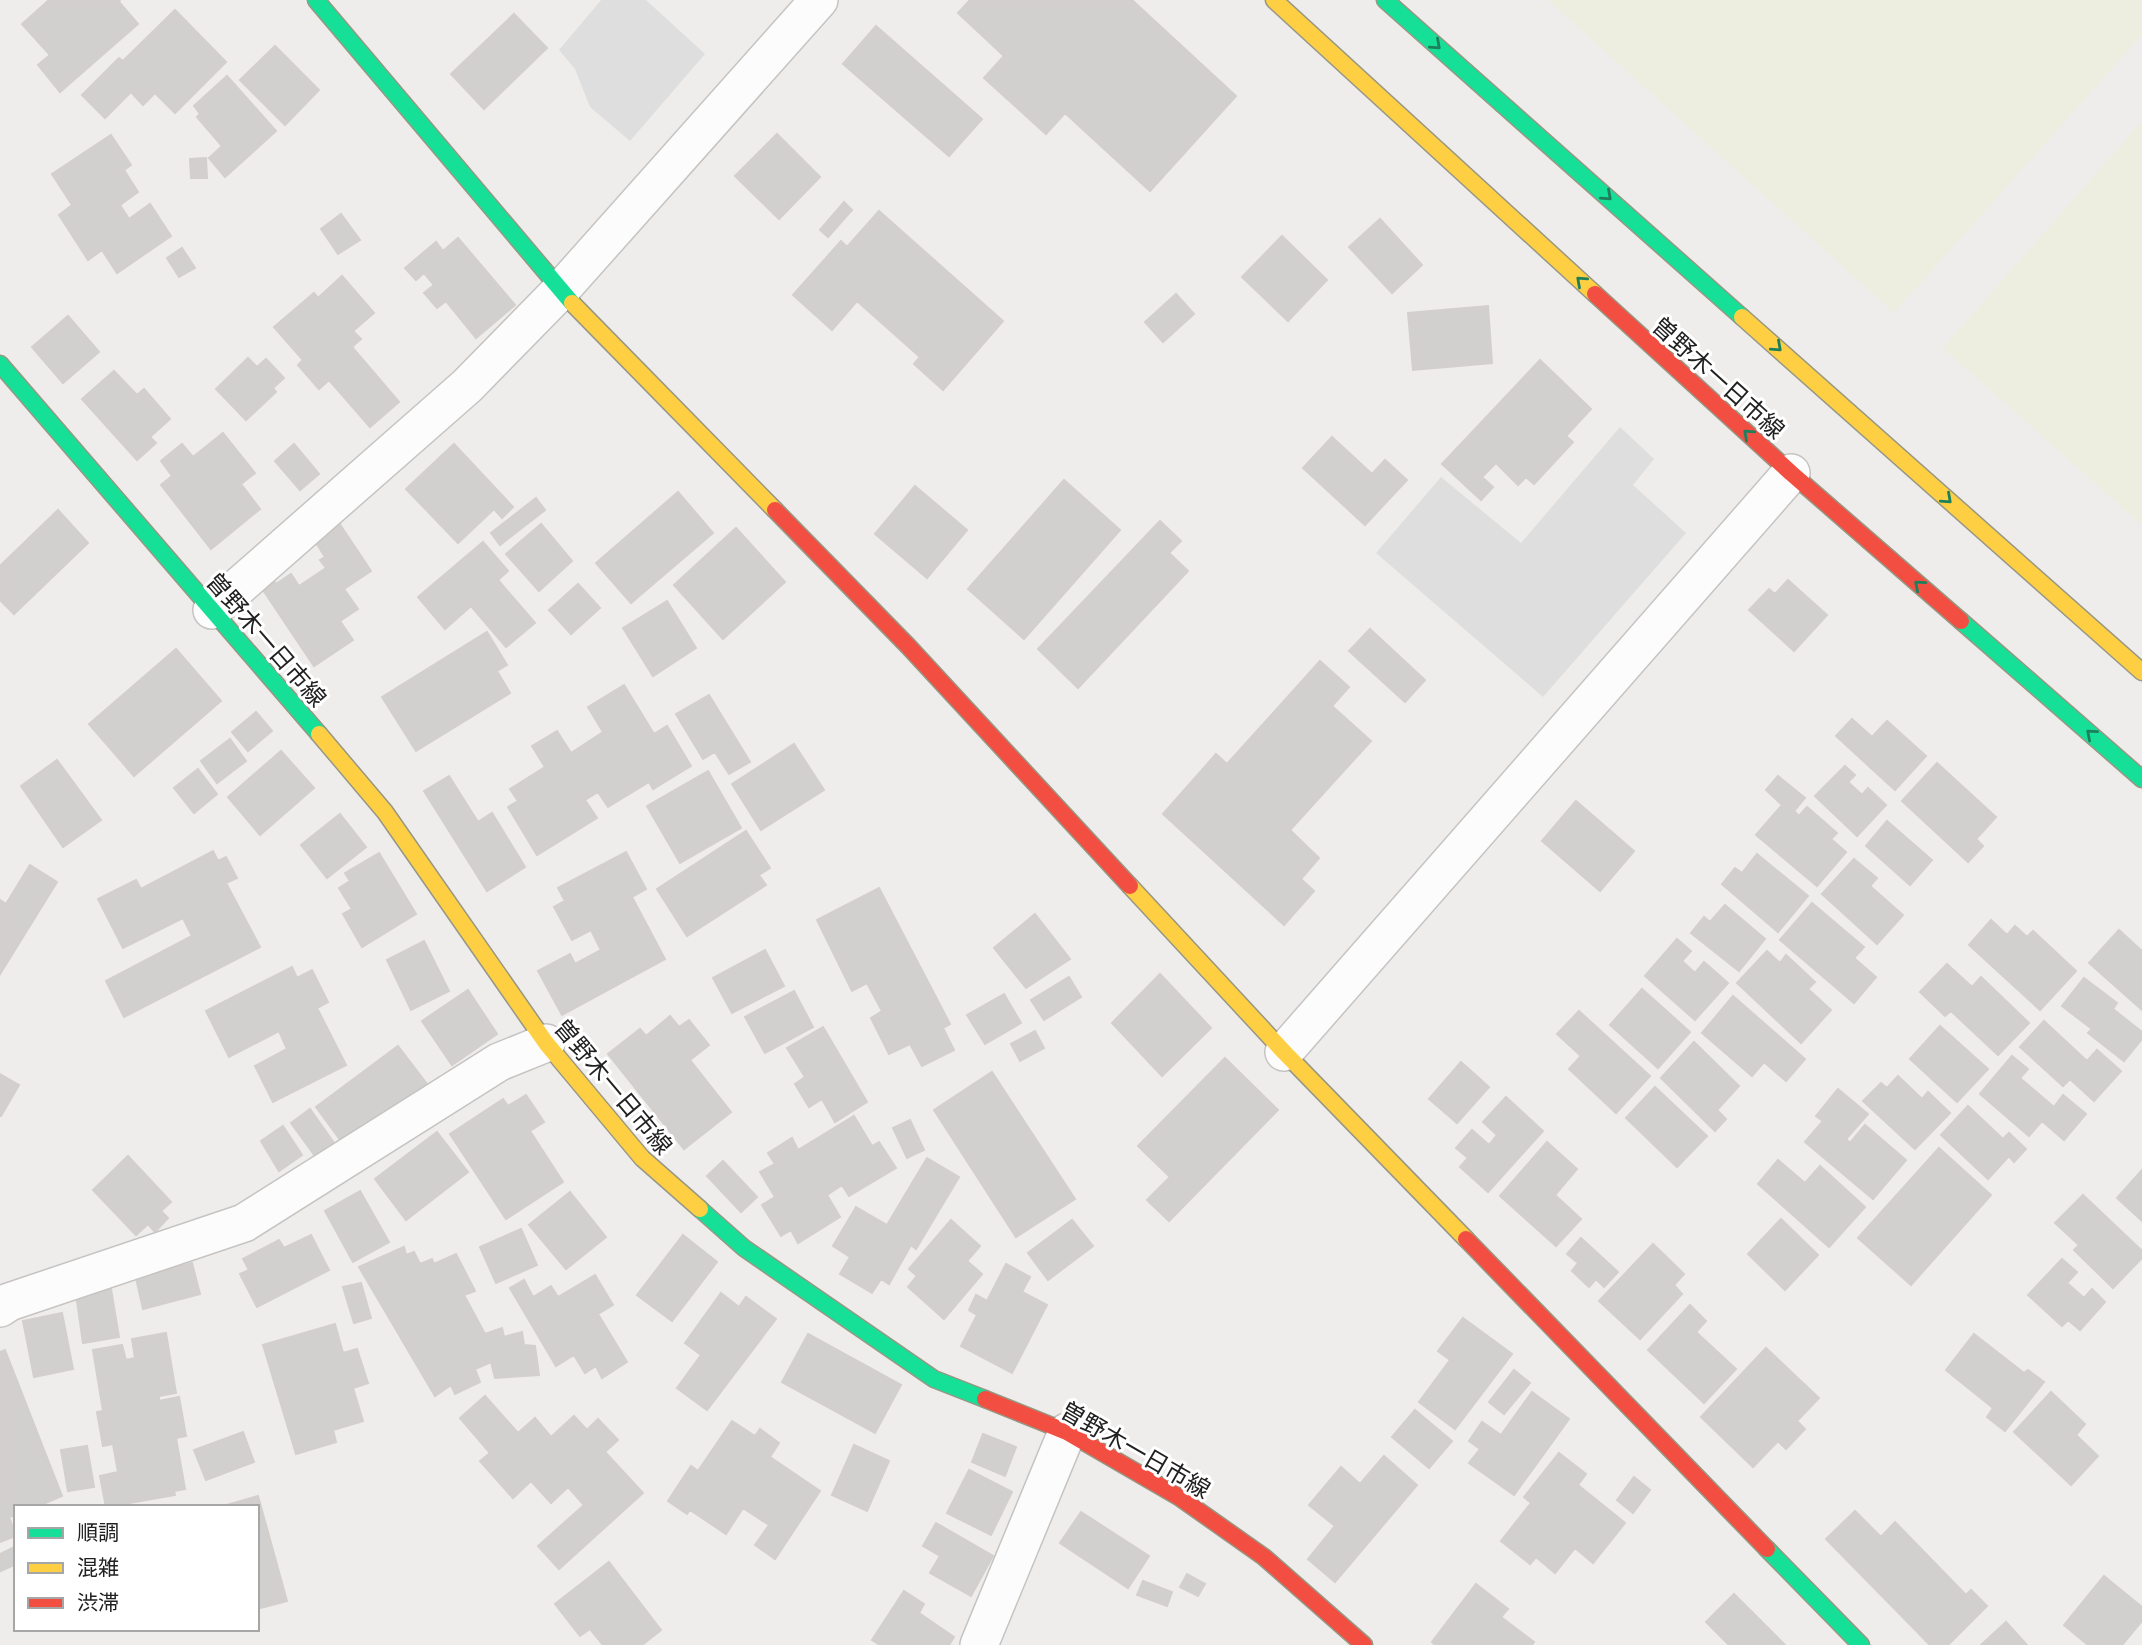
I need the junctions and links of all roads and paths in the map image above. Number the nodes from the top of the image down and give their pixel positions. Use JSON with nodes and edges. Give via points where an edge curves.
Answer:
{"nodes":[{"id":1,"x":316,"y":0,"type":"edge"},
{"id":2,"x":820,"y":0,"type":"edge"},
{"id":3,"x":1274,"y":0,"type":"edge"},
{"id":4,"x":1385,"y":0,"type":"edge"},
{"id":5,"x":560,"y":291,"type":"junction"},
{"id":6,"x":0,"y":364,"type":"edge"},
{"id":7,"x":1791,"y":473,"type":"junction"},
{"id":8,"x":212,"y":610,"type":"junction"},
{"id":9,"x":2142,"y":672,"type":"edge"},
{"id":10,"x":2142,"y":779,"type":"edge"},
{"id":11,"x":546,"y":1043,"type":"junction"},
{"id":12,"x":1284,"y":1052,"type":"junction"},
{"id":13,"x":0,"y":1308,"type":"edge"},
{"id":14,"x":1067,"y":1432,"type":"junction"},
{"id":15,"x":979,"y":1645,"type":"edge"},
{"id":16,"x":1364,"y":1645,"type":"edge"},
{"id":17,"x":1861,"y":1645,"type":"edge"}],
"edges":[{"from":1,"to":5,"type":"main road"},
{"from":2,"to":5,"type":"street"},
{"from":7,"to":3,"type":"main road","name":"曽野木一日市線","one_way":true},
{"from":4,"to":9,"type":"main road","one_way":true},
{"from":5,"to":8,"type":"street","via":[[467,386]]},
{"from":5,"to":12,"type":"main road","via":[[908,646]]},
{"from":6,"to":8,"type":"main road","name":"曽野木一日市線"},
{"from":10,"to":7,"type":"main road","name":"曽野木一日市線","one_way":true},
{"from":7,"to":12,"type":"street"},
{"from":8,"to":11,"type":"main road","name":"曽野木一日市線","via":[[385,812]]},
{"from":11,"to":13,"type":"street","via":[[499,1062],[244,1223]]},
{"from":11,"to":14,"type":"main road","name":"曽野木一日市線","via":[[642,1158],[744,1248],[934,1379]]},
{"from":12,"to":17,"type":"main road"},
{"from":14,"to":15,"type":"street"},
{"from":14,"to":16,"type":"main road","name":"曽野木一日市線","via":[[1179,1497],[1264,1557]]}]}
